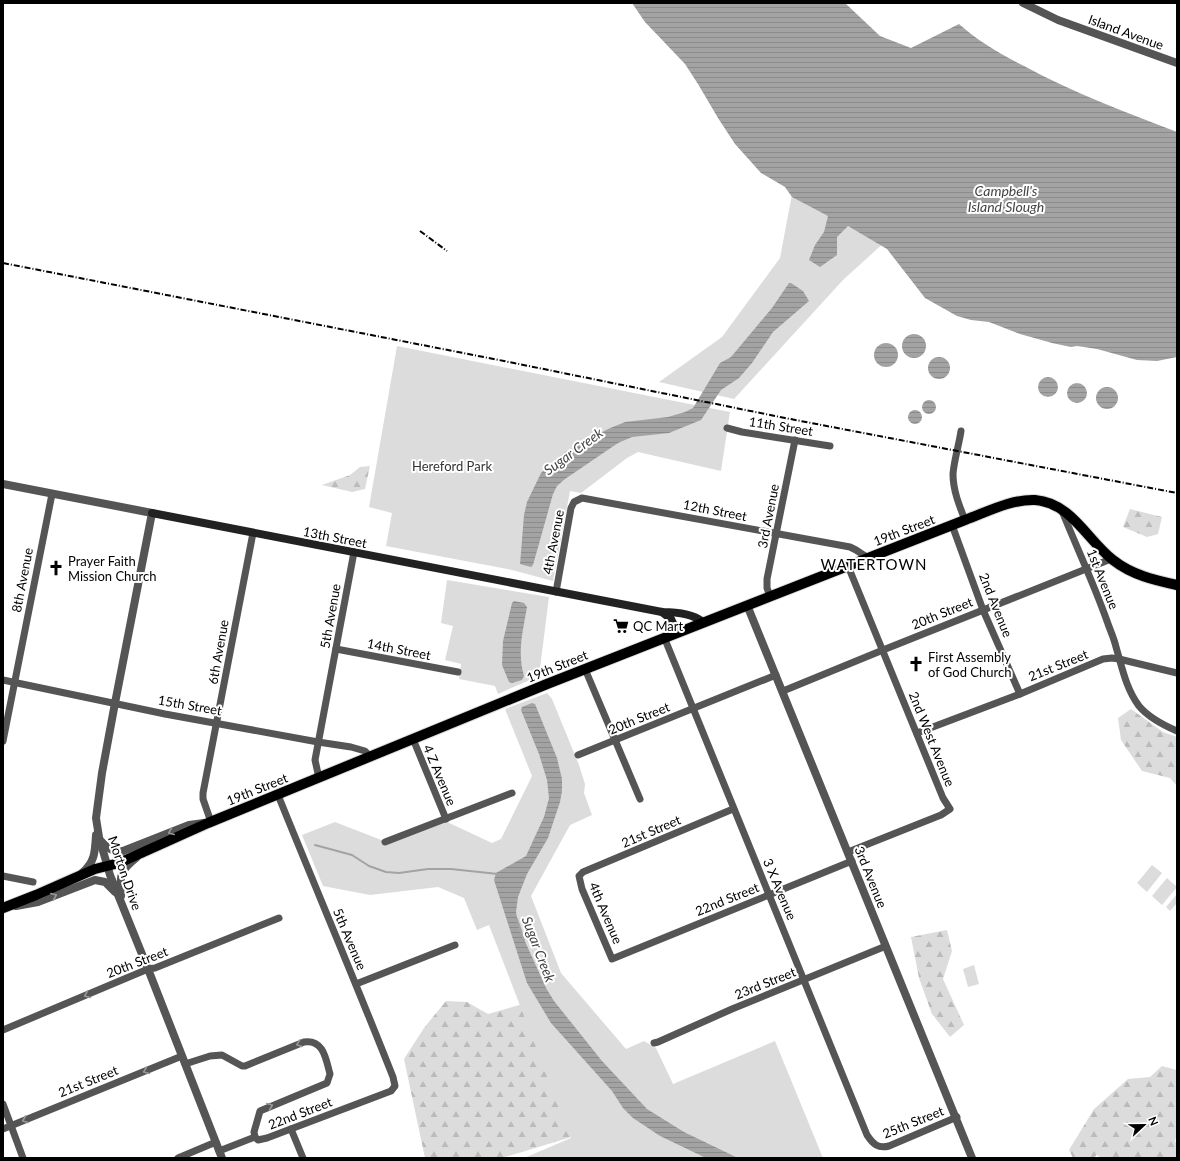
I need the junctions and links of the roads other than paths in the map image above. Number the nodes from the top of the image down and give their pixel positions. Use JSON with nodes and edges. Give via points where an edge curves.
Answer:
{"nodes":[{"id":1,"x":1023,"y":3,"type":"edge"},
{"id":2,"x":1177,"y":63,"type":"edge"},
{"id":3,"x":728,"y":428,"type":"dead end"},
{"id":4,"x":961,"y":431,"type":"dead end"},
{"id":5,"x":795,"y":440,"type":"junction"},
{"id":6,"x":830,"y":446,"type":"dead end"},
{"id":7,"x":3,"y":484,"type":"edge"},
{"id":8,"x":52,"y":494,"type":"junction"},
{"id":9,"x":579,"y":499,"type":"joint"},
{"id":10,"x":1062,"y":509,"type":"junction"},
{"id":11,"x":152,"y":513,"type":"junction"},
{"id":12,"x":965,"y":520,"type":"junction"},
{"id":13,"x":952,"y":525,"type":"junction"},
{"id":14,"x":253,"y":532,"type":"junction"},
{"id":15,"x":777,"y":534,"type":"junction"},
{"id":16,"x":354,"y":552,"type":"junction"},
{"id":17,"x":868,"y":558,"type":"junction"},
{"id":18,"x":1111,"y":559,"type":"junction"},
{"id":19,"x":848,"y":566,"type":"junction"},
{"id":20,"x":1086,"y":569,"type":"junction"},
{"id":21,"x":1177,"y":585,"type":"edge"},
{"id":22,"x":556,"y":592,"type":"junction"},
{"id":23,"x":770,"y":596,"type":"junction"},
{"id":24,"x":747,"y":605,"type":"junction"},
{"id":25,"x":983,"y":610,"type":"junction"},
{"id":26,"x":662,"y":612,"type":"junction"},
{"id":27,"x":704,"y":622,"type":"junction"},
{"id":28,"x":677,"y":632,"type":"junction"},
{"id":29,"x":664,"y":638,"type":"junction"},
{"id":30,"x":336,"y":649,"type":"junction"},
{"id":31,"x":883,"y":650,"type":"junction"},
{"id":32,"x":1119,"y":659,"type":"junction"},
{"id":33,"x":585,"y":669,"type":"junction"},
{"id":34,"x":458,"y":672,"type":"dead end"},
{"id":35,"x":1177,"y":673,"type":"edge"},
{"id":36,"x":776,"y":675,"type":"junction"},
{"id":37,"x":3,"y":680,"type":"edge"},
{"id":38,"x":14,"y":682,"type":"junction"},
{"id":39,"x":783,"y":691,"type":"junction"},
{"id":40,"x":1020,"y":694,"type":"junction"},
{"id":41,"x":115,"y":703,"type":"junction"},
{"id":42,"x":694,"y":709,"type":"junction"},
{"id":43,"x":217,"y":723,"type":"junction"},
{"id":44,"x":1177,"y":731,"type":"edge"},
{"id":45,"x":916,"y":733,"type":"junction"},
{"id":46,"x":413,"y":740,"type":"junction"},
{"id":47,"x":615,"y":740,"type":"junction"},
{"id":48,"x":3,"y":741,"type":"edge"},
{"id":49,"x":318,"y":742,"type":"junction"},
{"id":50,"x":578,"y":755,"type":"dead end"},
{"id":51,"x":370,"y":757,"type":"junction"},
{"id":52,"x":319,"y":778,"type":"junction"},
{"id":53,"x":278,"y":794,"type":"junction"},
{"id":54,"x":512,"y":794,"type":"dead end"},
{"id":55,"x":640,"y":799,"type":"dead end"},
{"id":56,"x":733,"y":810,"type":"junction"},
{"id":57,"x":96,"y":818,"type":"junction"},
{"id":58,"x":446,"y":819,"type":"junction"},
{"id":59,"x":210,"y":822,"type":"junction"},
{"id":60,"x":99,"y":837,"type":"junction"},
{"id":61,"x":386,"y":842,"type":"dead end"},
{"id":62,"x":848,"y":852,"type":"junction"},
{"id":63,"x":140,"y":854,"type":"junction"},
{"id":64,"x":852,"y":861,"type":"junction"},
{"id":65,"x":108,"y":866,"type":"junction"},
{"id":66,"x":3,"y":876,"type":"edge"},
{"id":67,"x":78,"y":876,"type":"junction"},
{"id":68,"x":579,"y":876,"type":"joint"},
{"id":69,"x":33,"y":882,"type":"dead end"},
{"id":70,"x":769,"y":894,"type":"junction"},
{"id":71,"x":120,"y":900,"type":"junction"},
{"id":72,"x":3,"y":908,"type":"edge"},
{"id":73,"x":280,"y":918,"type":"dead end"},
{"id":74,"x":455,"y":945,"type":"dead end"},
{"id":75,"x":886,"y":946,"type":"junction"},
{"id":76,"x":612,"y":959,"type":"joint"},
{"id":77,"x":148,"y":969,"type":"junction"},
{"id":78,"x":804,"y":980,"type":"junction"},
{"id":79,"x":356,"y":984,"type":"junction"},
{"id":80,"x":3,"y":1030,"type":"edge"},
{"id":81,"x":654,"y":1043,"type":"dead end"},
{"id":82,"x":182,"y":1056,"type":"junction"},
{"id":83,"x":185,"y":1064,"type":"junction"},
{"id":84,"x":391,"y":1092,"type":"joint"},
{"id":85,"x":3,"y":1104,"type":"edge"},
{"id":86,"x":957,"y":1117,"type":"junction"},
{"id":87,"x":11,"y":1125,"type":"junction"},
{"id":88,"x":3,"y":1129,"type":"edge"},
{"id":89,"x":291,"y":1129,"type":"junction"},
{"id":90,"x":255,"y":1137,"type":"junction"},
{"id":91,"x":216,"y":1142,"type":"junction"},
{"id":92,"x":878,"y":1146,"type":"joint"},
{"id":93,"x":220,"y":1154,"type":"edge"},
{"id":94,"x":24,"y":1158,"type":"edge"},
{"id":95,"x":178,"y":1158,"type":"edge"},
{"id":96,"x":303,"y":1158,"type":"edge"},
{"id":97,"x":972,"y":1158,"type":"edge"}],
"edges":[{"from":1,"to":2,"type":"street","name":"Island Avenue","via":[[1058,20]]},
{"from":3,"to":5,"type":"street","name":"11th Street"},
{"from":4,"to":12,"type":"street","via":[[953,480]]},
{"from":5,"to":6,"type":"street","name":"11th Street"},
{"from":5,"to":15,"type":"street","name":"3rd Avenue"},
{"from":7,"to":8,"type":"street","name":"13th Street"},
{"from":8,"to":11,"type":"street","name":"13th Street"},
{"from":8,"to":38,"type":"street","name":"8th Avenue"},
{"from":9,"to":15,"type":"street","name":"12th Street"},
{"from":9,"to":22,"type":"street","name":"4th Avenue","via":[[571,508]]},
{"from":10,"to":12,"type":"main road","name":"19th Street","via":[[1044,502],[1023,501]]},
{"from":10,"to":18,"type":"main road","name":"19th Street","via":[[1079,523]]},
{"from":10,"to":20,"type":"street","name":"1st Avenue"},
{"from":11,"to":14,"type":"main road","name":"13th Street"},
{"from":11,"to":41,"type":"street","name":"Morton Drive"},
{"from":12,"to":13,"type":"main road","name":"19th Street"},
{"from":13,"to":17,"type":"main road","name":"19th Street"},
{"from":13,"to":25,"type":"street","name":"2nd Avenue"},
{"from":14,"to":16,"type":"main road","name":"13th Street"},
{"from":14,"to":43,"type":"street","name":"6th Avenue"},
{"from":15,"to":17,"type":"street","name":"12th Street","via":[[850,547]]},
{"from":15,"to":23,"type":"street","name":"3rd Avenue","via":[[767,581]]},
{"from":16,"to":22,"type":"main road","name":"13th Street"},
{"from":16,"to":30,"type":"street","name":"5th Avenue"},
{"from":17,"to":19,"type":"main road","name":"19th Street"},
{"from":18,"to":20,"type":"street","name":"20th Street"},
{"from":18,"to":21,"type":"main road","name":"19th Street","via":[[1129,571]]},
{"from":19,"to":23,"type":"main road","name":"19th Street"},
{"from":19,"to":31,"type":"street","name":"2nd West Avenue"},
{"from":20,"to":25,"type":"street","name":"20th Street"},
{"from":20,"to":32,"type":"street","name":"1st Avenue"},
{"from":22,"to":26,"type":"main road","name":"13th Street"},
{"from":23,"to":24,"type":"main road","name":"19th Street"},
{"from":24,"to":27,"type":"main road","name":"19th Street"},
{"from":24,"to":36,"type":"street","name":"3rd Avenue"},
{"from":25,"to":31,"type":"street","name":"20th Street"},
{"from":25,"to":40,"type":"street","name":"2nd Avenue"},
{"from":26,"to":27,"type":"main road","name":"13th Street","via":[[697,617]]},
{"from":26,"to":28,"type":"main road","via":[[671,619]]},
{"from":27,"to":28,"type":"main road","name":"19th Street"},
{"from":28,"to":29,"type":"main road","name":"19th Street"},
{"from":29,"to":33,"type":"main road","name":"19th Street"},
{"from":29,"to":42,"type":"street","name":"3 X Avenue"},
{"from":30,"to":34,"type":"street","name":"14th Street"},
{"from":30,"to":49,"type":"street","name":"5th Avenue"},
{"from":31,"to":39,"type":"street","name":"20th Street"},
{"from":31,"to":45,"type":"street","name":"2nd West Avenue"},
{"from":32,"to":35,"type":"street","name":"21st Street"},
{"from":32,"to":40,"type":"street","name":"21st Street","via":[[1103,659]]},
{"from":32,"to":44,"type":"street","name":"1st Avenue","via":[[1139,705],[1148,716]]},
{"from":33,"to":46,"type":"main road","name":"19th Street"},
{"from":33,"to":47,"type":"street"},
{"from":36,"to":39,"type":"street","name":"3rd Avenue"},
{"from":36,"to":42,"type":"street","name":"20th Street"},
{"from":37,"to":38,"type":"street","name":"15th Street"},
{"from":38,"to":41,"type":"street","name":"15th Street"},
{"from":38,"to":48,"type":"street","name":"8th Avenue"},
{"from":39,"to":62,"type":"street","name":"3rd Avenue"},
{"from":40,"to":45,"type":"street","name":"21st Street"},
{"from":41,"to":43,"type":"street","name":"15th Street"},
{"from":41,"to":57,"type":"street","name":"Morton Drive"},
{"from":42,"to":47,"type":"street","name":"20th Street"},
{"from":42,"to":56,"type":"street","name":"3 X Avenue"},
{"from":43,"to":49,"type":"street","name":"15th Street"},
{"from":43,"to":59,"type":"street","name":"6th Avenue","via":[[203,793]]},
{"from":45,"to":62,"type":"street","name":"2nd West Avenue","via":[[942,798],[950,809],[941,815]]},
{"from":46,"to":51,"type":"main road","name":"19th Street"},
{"from":46,"to":58,"type":"street","name":"4 Z Avenue"},
{"from":47,"to":50,"type":"street","name":"20th Street"},
{"from":47,"to":55,"type":"street"},
{"from":49,"to":51,"type":"street","name":"15th Street","via":[[362,750]]},
{"from":49,"to":52,"type":"street","name":"5th Avenue","via":[[315,760]]},
{"from":51,"to":52,"type":"main road","name":"19th Street"},
{"from":52,"to":53,"type":"main road","name":"19th Street"},
{"from":53,"to":59,"type":"main road","name":"19th Street"},
{"from":53,"to":79,"type":"street","name":"5th Avenue"},
{"from":54,"to":58,"type":"street"},
{"from":56,"to":68,"type":"street","name":"21st Street","via":[[583,872]]},
{"from":56,"to":70,"type":"street","name":"3 X Avenue"},
{"from":57,"to":60,"type":"street","name":"Morton Drive"},
{"from":57,"to":67,"type":"street","via":[[94,855],[87,869]]},
{"from":58,"to":61,"type":"street"},
{"from":59,"to":60,"type":"street","one_way":true,"via":[[189,825],[120,852],[108,848]]},
{"from":59,"to":63,"type":"main road","name":"19th Street"},
{"from":60,"to":65,"type":"street","name":"Morton Drive"},
{"from":62,"to":64,"type":"street","name":"3rd Avenue"},
{"from":63,"to":65,"type":"main road","name":"19th Street"},
{"from":63,"to":71,"type":"street","via":[[121,874]]},
{"from":64,"to":70,"type":"street","name":"22nd Street"},
{"from":64,"to":75,"type":"street","name":"3rd Avenue"},
{"from":65,"to":67,"type":"main road","name":"19th Street"},
{"from":65,"to":71,"type":"street","name":"Morton Drive"},
{"from":66,"to":69,"type":"street"},
{"from":67,"to":72,"type":"main road","name":"19th Street"},
{"from":68,"to":76,"type":"street","name":"4th Avenue","via":[[582,889]]},
{"from":70,"to":76,"type":"street","name":"22nd Street"},
{"from":70,"to":78,"type":"street","name":"3 X Avenue"},
{"from":72,"to":71,"type":"street","one_way":true,"via":[[38,902],[95,880],[111,886]]},
{"from":71,"to":77,"type":"street","name":"Morton Drive"},
{"from":73,"to":77,"type":"street","name":"20th Street"},
{"from":74,"to":79,"type":"street"},
{"from":75,"to":78,"type":"street","name":"23rd Street"},
{"from":75,"to":86,"type":"street","name":"3rd Avenue"},
{"from":77,"to":80,"type":"street","name":"20th Street","one_way":true},
{"from":77,"to":82,"type":"street","name":"Morton Drive"},
{"from":78,"to":81,"type":"street","name":"23rd Street"},
{"from":78,"to":92,"type":"street","name":"3 X Avenue","via":[[867,1135],[871,1142]]},
{"from":79,"to":84,"type":"street","name":"5th Avenue","via":[[394,1078],[395,1086]]},
{"from":82,"to":83,"type":"street","name":"Morton Drive"},
{"from":82,"to":87,"type":"street","name":"21st Street","one_way":true},
{"from":90,"to":83,"type":"street","one_way":true,"via":[[260,1111],[327,1083],[330,1074],[320,1046],[308,1041],[245,1066],[222,1055]]},
{"from":83,"to":91,"type":"street","name":"Morton Drive"},
{"from":84,"to":89,"type":"street","name":"22nd Street"},
{"from":85,"to":87,"type":"street"},
{"from":86,"to":92,"type":"street","name":"25th Street","via":[[889,1146]]},
{"from":86,"to":97,"type":"street","name":"3rd Avenue"},
{"from":87,"to":88,"type":"street","name":"21st Street"},
{"from":87,"to":94,"type":"street"},
{"from":89,"to":90,"type":"street","name":"22nd Street","via":[[262,1140]]},
{"from":89,"to":96,"type":"street"},
{"from":90,"to":93,"type":"street","name":"22nd Street"},
{"from":91,"to":93,"type":"street","name":"Morton Drive"},
{"from":91,"to":95,"type":"street"}]}
